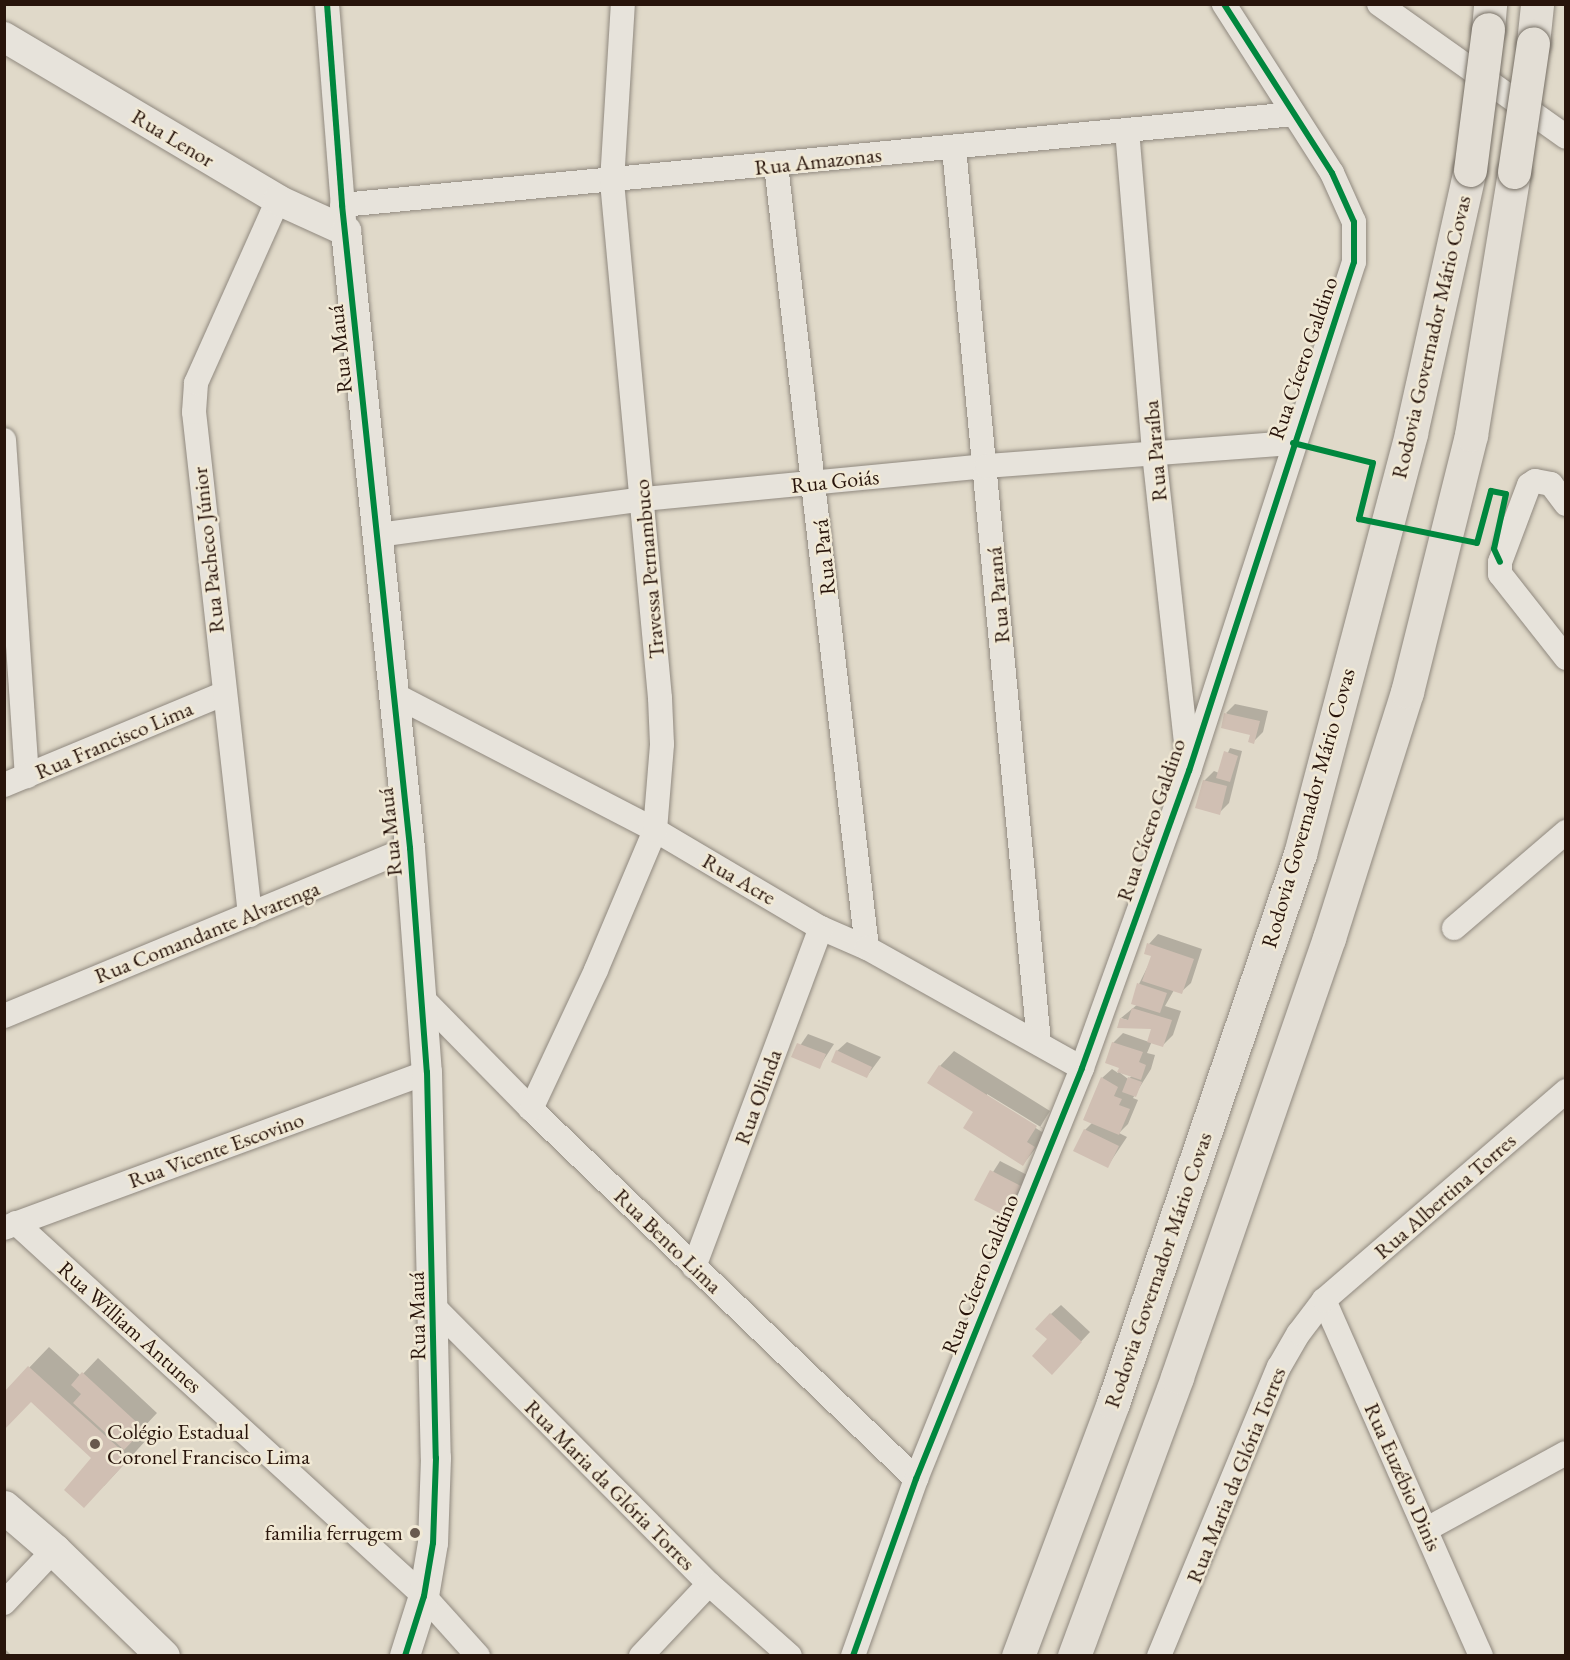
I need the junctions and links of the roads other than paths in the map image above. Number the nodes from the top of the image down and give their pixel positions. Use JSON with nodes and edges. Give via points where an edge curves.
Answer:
{"nodes":[{"id":1,"x":327,"y":4,"type":"edge"},
{"id":2,"x":1224,"y":4,"type":"edge"},
{"id":3,"x":1379,"y":4,"type":"edge"},
{"id":4,"x":1537,"y":4,"type":"edge"},
{"id":5,"x":630,"y":5,"type":"edge"},
{"id":6,"x":1409,"y":14,"type":"edge"},
{"id":7,"x":1489,"y":17,"type":"edge"},
{"id":8,"x":4,"y":37,"type":"edge"},
{"id":9,"x":1294,"y":114,"type":"junction"},
{"id":10,"x":1127,"y":130,"type":"junction"},
{"id":11,"x":1565,"y":134,"type":"edge"},
{"id":12,"x":954,"y":148,"type":"junction"},
{"id":13,"x":776,"y":165,"type":"junction"},
{"id":14,"x":612,"y":182,"type":"junction"},
{"id":15,"x":278,"y":200,"type":"junction"},
{"id":16,"x":344,"y":218,"type":"junction"},
{"id":17,"x":4,"y":440,"type":"edge"},
{"id":18,"x":1293,"y":443,"type":"junction"},
{"id":19,"x":1154,"y":453,"type":"junction"},
{"id":20,"x":987,"y":466,"type":"junction"},
{"id":21,"x":816,"y":483,"type":"junction"},
{"id":22,"x":644,"y":499,"type":"junction"},
{"id":23,"x":1566,"y":504,"type":"edge"},
{"id":24,"x":378,"y":535,"type":"junction"},
{"id":25,"x":1566,"y":658,"type":"edge"},
{"id":26,"x":223,"y":694,"type":"junction"},
{"id":27,"x":393,"y":694,"type":"junction"},
{"id":28,"x":1189,"y":771,"type":"junction"},
{"id":29,"x":27,"y":776,"type":"junction"},
{"id":30,"x":4,"y":785,"type":"edge"},
{"id":31,"x":655,"y":830,"type":"junction"},
{"id":32,"x":1566,"y":832,"type":"edge"},
{"id":33,"x":410,"y":848,"type":"junction"},
{"id":34,"x":250,"y":915,"type":"junction"},
{"id":35,"x":821,"y":928,"type":"junction"},
{"id":36,"x":1454,"y":928,"type":"dead end"},
{"id":37,"x":867,"y":948,"type":"junction"},
{"id":38,"x":423,"y":999,"type":"junction"},
{"id":39,"x":4,"y":1016,"type":"edge"},
{"id":40,"x":1039,"y":1042,"type":"junction"},
{"id":41,"x":1082,"y":1068,"type":"junction"},
{"id":42,"x":427,"y":1072,"type":"junction"},
{"id":43,"x":1566,"y":1091,"type":"edge"},
{"id":44,"x":531,"y":1109,"type":"junction"},
{"id":45,"x":10,"y":1226,"type":"edge"},
{"id":46,"x":694,"y":1267,"type":"junction"},
{"id":47,"x":1324,"y":1300,"type":"junction"},
{"id":48,"x":436,"y":1309,"type":"junction"},
{"id":49,"x":1566,"y":1453,"type":"edge"},
{"id":50,"x":916,"y":1479,"type":"junction"},
{"id":51,"x":4,"y":1507,"type":"edge"},
{"id":52,"x":1427,"y":1529,"type":"junction"},
{"id":53,"x":54,"y":1550,"type":"junction"},
{"id":54,"x":709,"y":1584,"type":"junction"},
{"id":55,"x":424,"y":1596,"type":"junction"},
{"id":56,"x":4,"y":1603,"type":"edge"},
{"id":57,"x":1170,"y":1649,"type":"edge"},
{"id":58,"x":163,"y":1656,"type":"edge"},
{"id":59,"x":405,"y":1656,"type":"edge"},
{"id":60,"x":478,"y":1656,"type":"edge"},
{"id":61,"x":641,"y":1656,"type":"edge"},
{"id":62,"x":790,"y":1656,"type":"edge"},
{"id":63,"x":853,"y":1656,"type":"edge"},
{"id":64,"x":1018,"y":1656,"type":"edge"},
{"id":65,"x":1074,"y":1656,"type":"edge"},
{"id":66,"x":1481,"y":1656,"type":"edge"}],
"edges":[{"from":1,"to":16,"type":"street","name":"Rua Mauá"},
{"from":2,"to":9,"type":"street","name":"Rua Cícero Galdino"},
{"from":3,"to":6,"type":"street"},
{"from":4,"to":65,"type":"highway","name":"Rodovia Governador Mário Covas","bridge":true,"via":[[1471,435],[1407,692],[1284,1069],[1177,1377]]},
{"from":5,"to":14,"type":"street","name":"Travessa Pernambuco"},
{"from":6,"to":11,"type":"street"},
{"from":7,"to":64,"type":"highway","name":"Rodovia Governador Mário Covas","bridge":true,"via":[[1470,170],[1411,433],[1300,854],[1113,1403]]},
{"from":8,"to":15,"type":"street","name":"Rua Lenor"},
{"from":9,"to":10,"type":"street","name":"Rua Amazonas"},
{"from":9,"to":18,"type":"street","name":"Rua Cícero Galdino","via":[[1332,173],[1354,222],[1354,262]]},
{"from":10,"to":12,"type":"street","name":"Rua Amazonas"},
{"from":10,"to":19,"type":"street","name":"Rua Paraíba"},
{"from":12,"to":13,"type":"street","name":"Rua Amazonas"},
{"from":12,"to":20,"type":"street","name":"Rua Paraná"},
{"from":13,"to":14,"type":"street","name":"Rua Amazonas"},
{"from":13,"to":21,"type":"street","name":"Rua Pará"},
{"from":14,"to":16,"type":"street","name":"Rua Amazonas"},
{"from":14,"to":22,"type":"street","name":"Travessa Pernambuco"},
{"from":15,"to":16,"type":"street","name":"Rua Lenor"},
{"from":15,"to":26,"type":"street","name":"Rua Pacheco Júnior","via":[[196,383],[194,412]]},
{"from":16,"to":24,"type":"street","name":"Rua Mauá"},
{"from":17,"to":29,"type":"street"},
{"from":18,"to":19,"type":"street","name":"Rua Goiás"},
{"from":18,"to":28,"type":"street","name":"Rua Cícero Galdino"},
{"from":19,"to":20,"type":"street","name":"Rua Goiás"},
{"from":19,"to":28,"type":"street","name":"Rua Paraíba"},
{"from":20,"to":21,"type":"street","name":"Rua Goiás"},
{"from":20,"to":40,"type":"street","name":"Rua Paraná"},
{"from":21,"to":22,"type":"street","name":"Rua Goiás"},
{"from":21,"to":37,"type":"street","name":"Rua Pará"},
{"from":22,"to":24,"type":"street","name":"Rua Goiás"},
{"from":22,"to":31,"type":"street","name":"Travessa Pernambuco","via":[[661,721]]},
{"from":23,"to":25,"type":"street","via":[[1551,484],[1535,481],[1529,485],[1500,562],[1503,583]]},
{"from":24,"to":27,"type":"street","name":"Rua Mauá"},
{"from":26,"to":29,"type":"street","name":"Rua Francisco Lima"},
{"from":26,"to":34,"type":"street","name":"Rua Pacheco Júnior"},
{"from":27,"to":31,"type":"street","name":"Rua Acre"},
{"from":27,"to":33,"type":"street","name":"Rua Mauá"},
{"from":28,"to":41,"type":"street","name":"Rua Cícero Galdino"},
{"from":29,"to":30,"type":"street","name":"Rua Francisco Lima"},
{"from":31,"to":35,"type":"street","name":"Rua Acre"},
{"from":31,"to":44,"type":"street","name":"Travessa Pernambuco"},
{"from":32,"to":36,"type":"street"},
{"from":33,"to":34,"type":"street","name":"Rua Comandante Alvarenga"},
{"from":33,"to":38,"type":"street","name":"Rua Mauá"},
{"from":34,"to":39,"type":"street","name":"Rua Comandante Alvarenga"},
{"from":35,"to":37,"type":"street","name":"Rua Acre"},
{"from":35,"to":46,"type":"street","name":"Rua Olinda"},
{"from":37,"to":40,"type":"street","name":"Rua Acre"},
{"from":38,"to":42,"type":"street","name":"Rua Mauá"},
{"from":38,"to":44,"type":"street","name":"Rua Bento Lima"},
{"from":40,"to":41,"type":"street","name":"Rua Acre"},
{"from":41,"to":50,"type":"street","name":"Rua Cícero Galdino"},
{"from":42,"to":45,"type":"street","name":"Rua Vicente Escovino"},
{"from":42,"to":48,"type":"street","name":"Rua Mauá"},
{"from":43,"to":47,"type":"street","name":"Rua Albertina Torres"},
{"from":44,"to":46,"type":"street","name":"Rua Bento Lima"},
{"from":45,"to":55,"type":"street","name":"Rua William Antunes"},
{"from":46,"to":50,"type":"street","name":"Rua Bento Lima"},
{"from":47,"to":52,"type":"street","name":"Rua Euzébio Dinis"},
{"from":47,"to":57,"type":"street","name":"Rua Maria da Glória Torres","via":[[1279,1367]]},
{"from":48,"to":54,"type":"street","name":"Rua Maria da Glória Torres"},
{"from":48,"to":55,"type":"street","name":"Rua Mauá","via":[[433,1543]]},
{"from":49,"to":52,"type":"street"},
{"from":50,"to":63,"type":"street","name":"Rua Cícero Galdino"},
{"from":51,"to":53,"type":"main road"},
{"from":52,"to":66,"type":"street","name":"Rua Euzébio Dinis"},
{"from":53,"to":56,"type":"street"},
{"from":53,"to":58,"type":"main road"},
{"from":54,"to":61,"type":"street"},
{"from":54,"to":62,"type":"street","name":"Rua Maria da Glória Torres"},
{"from":55,"to":59,"type":"street","name":"Rua Mauá"},
{"from":55,"to":60,"type":"street","name":"Rua William Antunes"}]}
